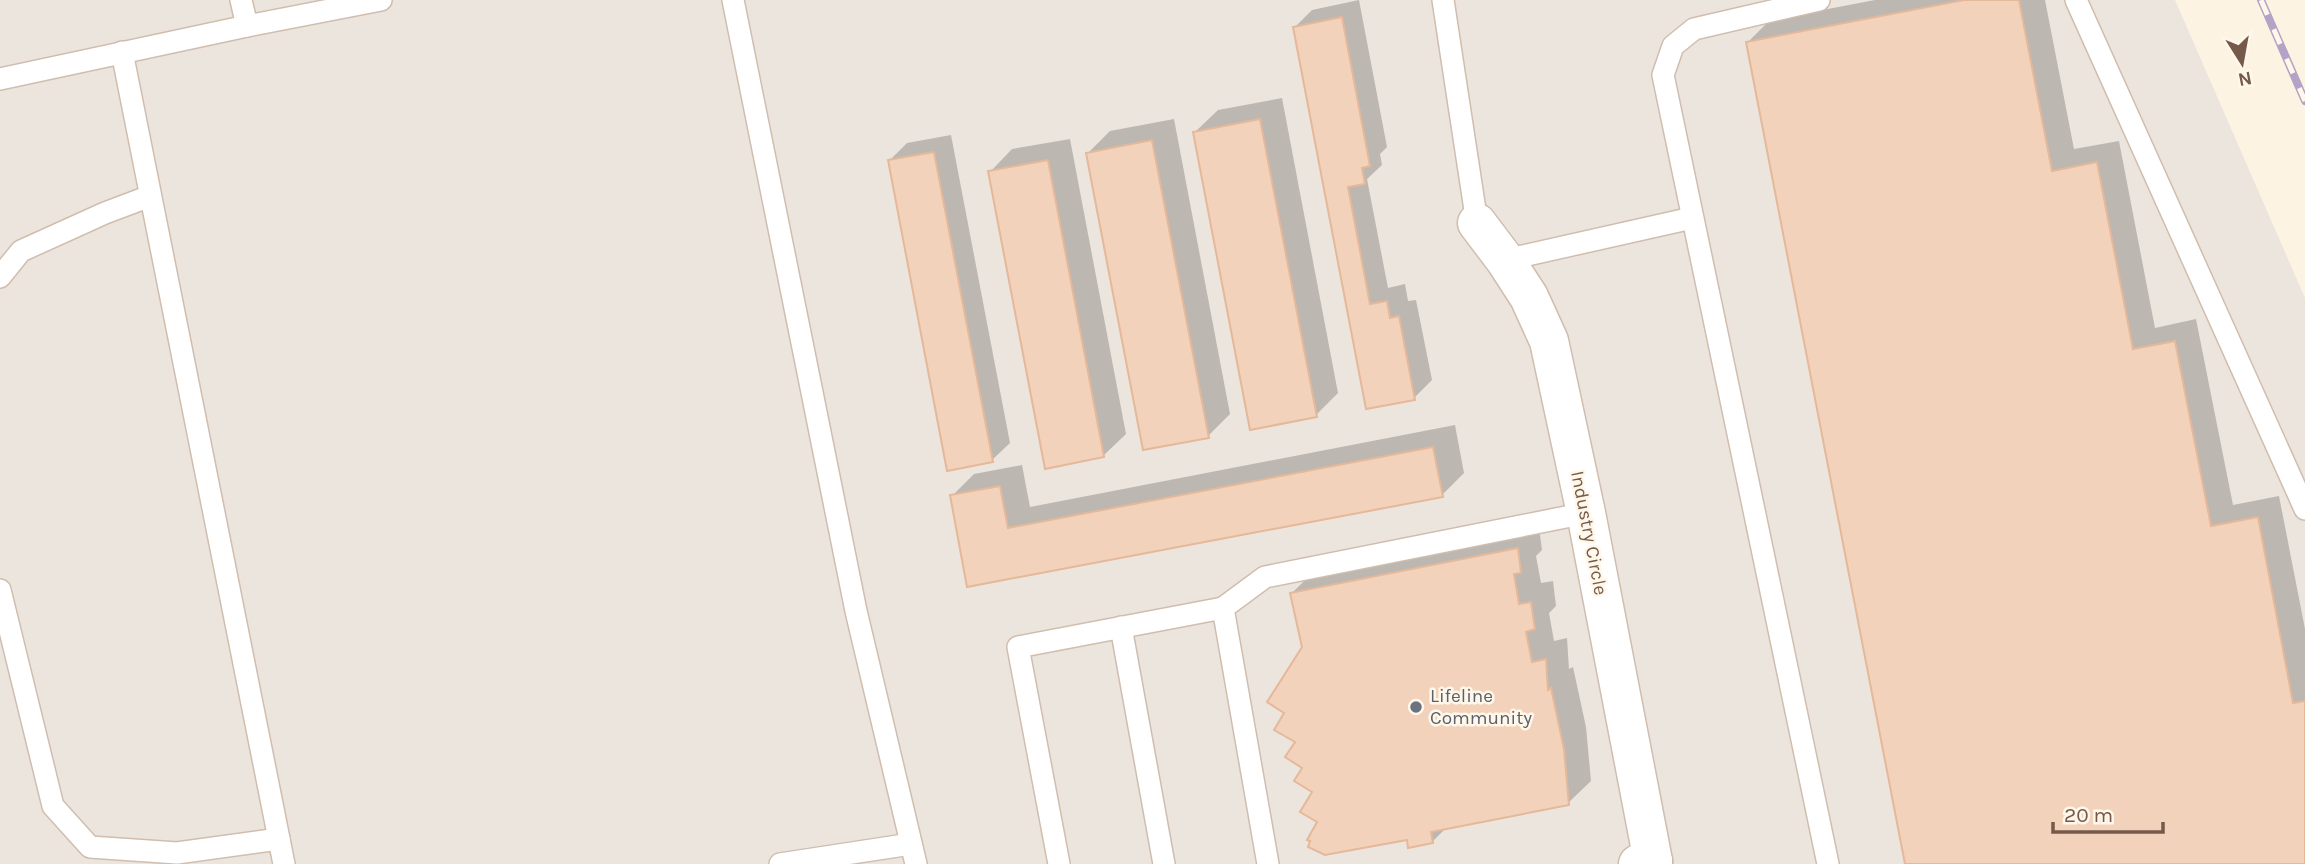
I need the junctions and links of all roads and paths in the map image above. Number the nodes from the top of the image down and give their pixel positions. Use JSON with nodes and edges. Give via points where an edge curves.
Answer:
{"nodes":[{"id":1,"x":241,"y":0,"type":"edge"},
{"id":2,"x":381,"y":0,"type":"edge"},
{"id":3,"x":733,"y":0,"type":"edge"},
{"id":4,"x":1443,"y":0,"type":"edge"},
{"id":5,"x":1819,"y":0,"type":"edge"},
{"id":6,"x":2076,"y":0,"type":"edge"},
{"id":7,"x":247,"y":26,"type":"junction"},
{"id":8,"x":122,"y":52,"type":"junction"},
{"id":9,"x":0,"y":79,"type":"edge"},
{"id":10,"x":150,"y":196,"type":"junction"},
{"id":11,"x":1692,"y":218,"type":"junction"},
{"id":12,"x":1477,"y":223,"type":"joint"},
{"id":13,"x":1505,"y":260,"type":"junction"},
{"id":14,"x":0,"y":277,"type":"edge"},
{"id":15,"x":2305,"y":509,"type":"edge"},
{"id":16,"x":1586,"y":513,"type":"junction"},
{"id":17,"x":0,"y":590,"type":"edge"},
{"id":18,"x":1223,"y":608,"type":"junction"},
{"id":19,"x":1121,"y":627,"type":"junction"},
{"id":20,"x":279,"y":839,"type":"junction"},
{"id":21,"x":913,"y":854,"type":"edge"},
{"id":22,"x":1648,"y":863,"type":"edge"},
{"id":23,"x":284,"y":864,"type":"edge"},
{"id":24,"x":780,"y":864,"type":"edge"},
{"id":25,"x":1059,"y":864,"type":"edge"},
{"id":26,"x":1164,"y":864,"type":"edge"},
{"id":27,"x":1268,"y":864,"type":"edge"},
{"id":28,"x":1828,"y":864,"type":"edge"}],
"edges":[{"from":1,"to":7,"type":"lane"},
{"from":2,"to":7,"type":"lane"},
{"from":3,"to":21,"type":"lane","via":[[856,611]]},
{"from":4,"to":12,"type":"lane"},
{"from":5,"to":11,"type":"lane","via":[[1694,29],[1673,46],[1663,75]]},
{"from":6,"to":15,"type":"lane"},
{"from":7,"to":8,"type":"lane"},
{"from":8,"to":9,"type":"lane"},
{"from":8,"to":10,"type":"lane"},
{"from":10,"to":14,"type":"lane","via":[[21,251]]},
{"from":10,"to":20,"type":"lane"},
{"from":11,"to":13,"type":"lane"},
{"from":11,"to":28,"type":"lane"},
{"from":12,"to":13,"type":"street","name":"Industry Circle"},
{"from":13,"to":16,"type":"street","name":"Industry Circle","via":[[1549,341]]},
{"from":16,"to":18,"type":"lane","via":[[1265,578]]},
{"from":16,"to":22,"type":"street","name":"Industry Circle"},
{"from":17,"to":20,"type":"lane","via":[[53,806],[90,846],[177,853]]},
{"from":18,"to":19,"type":"lane"},
{"from":18,"to":27,"type":"lane"},
{"from":19,"to":25,"type":"lane","via":[[1018,647]]},
{"from":19,"to":26,"type":"lane"},
{"from":20,"to":23,"type":"lane"},
{"from":21,"to":24,"type":"lane"}]}
